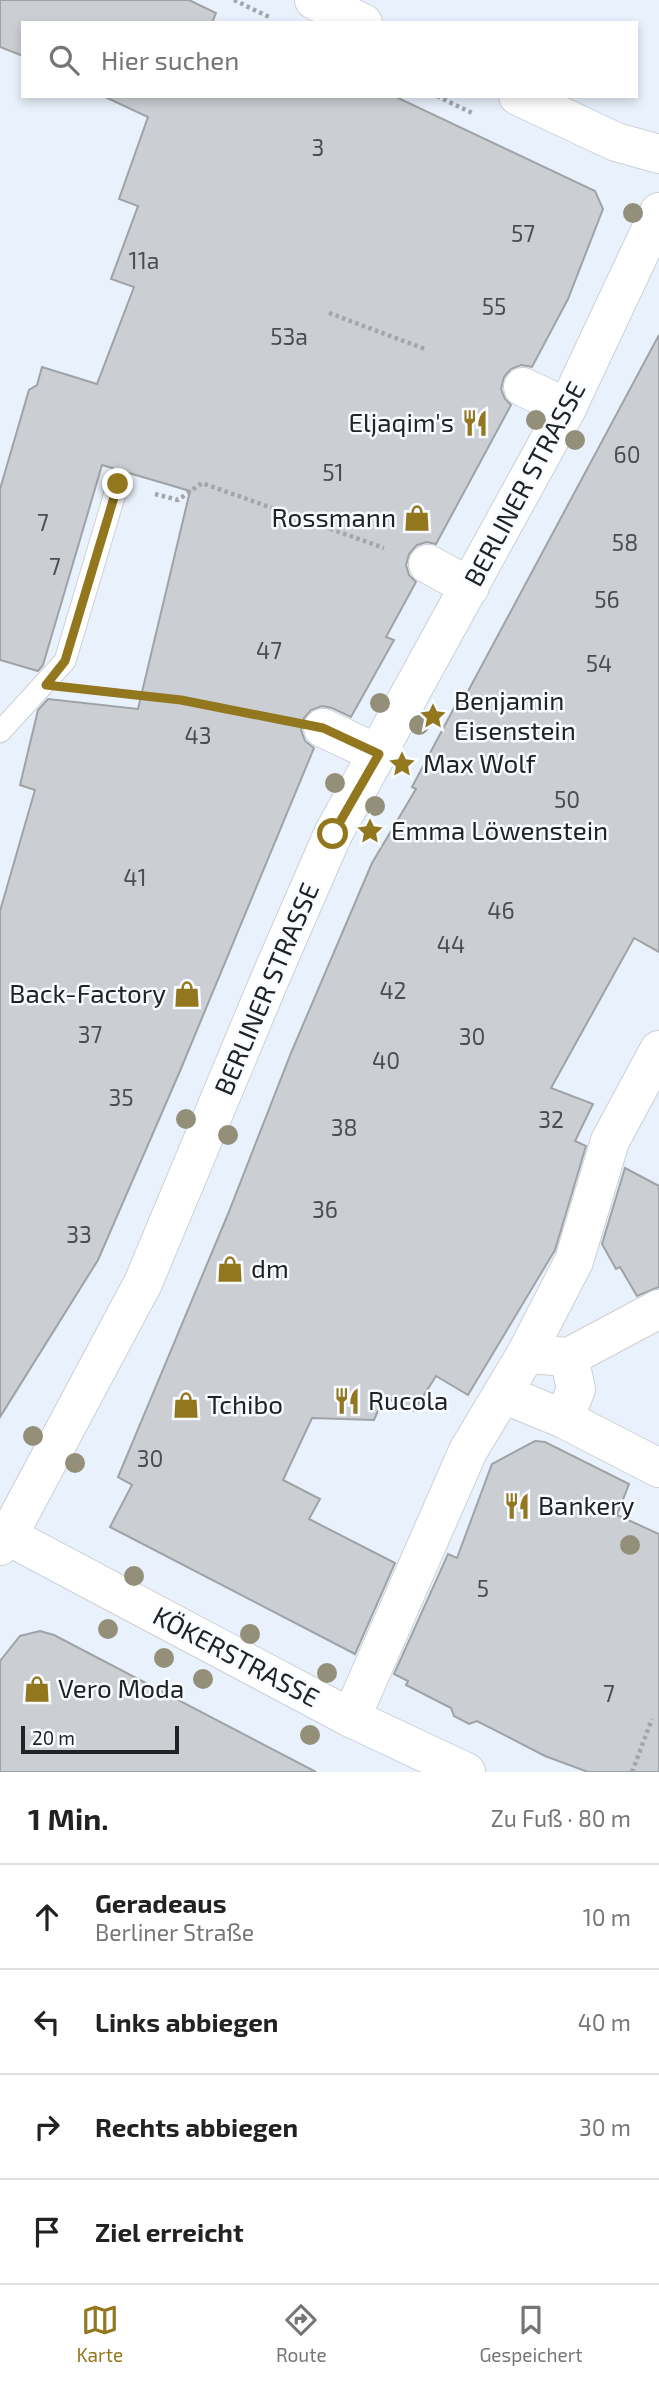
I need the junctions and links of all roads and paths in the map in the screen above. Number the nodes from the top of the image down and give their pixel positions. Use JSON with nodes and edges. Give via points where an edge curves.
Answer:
{"nodes":[{"id":1,"x":234,"y":0,"type":"edge"},
{"id":2,"x":314,"y":0,"type":"edge"},
{"id":3,"x":278,"y":21,"type":"edge"},
{"id":4,"x":359,"y":21,"type":"edge"},
{"id":5,"x":523,"y":98,"type":"edge"},
{"id":6,"x":659,"y":154,"type":"edge"},
{"id":7,"x":659,"y":212,"type":"edge"},
{"id":8,"x":330,"y":313,"type":"dead end"},
{"id":9,"x":425,"y":349,"type":"dead end"},
{"id":10,"x":523,"y":387,"type":"dead end"},
{"id":11,"x":567,"y":408,"type":"junction"},
{"id":12,"x":118,"y":484,"type":"joint"},
{"id":13,"x":428,"y":564,"type":"joint"},
{"id":14,"x":470,"y":587,"type":"junction"},
{"id":15,"x":46,"y":685,"type":"junction"},
{"id":16,"x":323,"y":728,"type":"joint"},
{"id":17,"x":0,"y":732,"type":"edge"},
{"id":18,"x":379,"y":754,"type":"junction"},
{"id":19,"x":659,"y":1050,"type":"edge"},
{"id":20,"x":659,"y":1309,"type":"edge"},
{"id":21,"x":526,"y":1354,"type":"junction"},
{"id":22,"x":569,"y":1357,"type":"junction"},
{"id":23,"x":502,"y":1394,"type":"junction"},
{"id":24,"x":564,"y":1419,"type":"junction"},
{"id":25,"x":659,"y":1468,"type":"edge"},
{"id":26,"x":4,"y":1541,"type":"edge"},
{"id":27,"x":351,"y":1718,"type":"junction"},
{"id":28,"x":652,"y":1719,"type":"dead end"},
{"id":29,"x":466,"y":1772,"type":"edge"},
{"id":30,"x":632,"y":1772,"type":"edge"}],
"edges":[{"from":1,"to":3,"type":"path"},
{"from":2,"to":4,"type":"street"},
{"from":5,"to":6,"type":"street","via":[[616,142]]},
{"from":7,"to":11,"type":"street","name":"BERLINER STRASSE"},
{"from":8,"to":9,"type":"path"},
{"from":10,"to":11,"type":"street"},
{"from":11,"to":14,"type":"street","name":"BERLINER STRASSE"},
{"from":12,"to":13,"type":"path","via":[[178,500],[202,484]]},
{"from":12,"to":15,"type":"lane","via":[[65,661]]},
{"from":13,"to":14,"type":"street"},
{"from":14,"to":18,"type":"street","name":"BERLINER STRASSE"},
{"from":15,"to":16,"type":"path","via":[[181,700]]},
{"from":15,"to":17,"type":"lane"},
{"from":16,"to":18,"type":"street"},
{"from":18,"to":26,"type":"street","name":"BERLINER STRASSE","via":[[333,834],[144,1283]]},
{"from":19,"to":21,"type":"street","via":[[610,1142],[574,1261]]},
{"from":20,"to":22,"type":"street"},
{"from":21,"to":22,"type":"street"},
{"from":21,"to":23,"type":"street"},
{"from":22,"to":24,"type":"street","via":[[576,1390]]},
{"from":23,"to":24,"type":"street"},
{"from":23,"to":27,"type":"street","via":[[468,1451]]},
{"from":24,"to":25,"type":"street"},
{"from":26,"to":27,"type":"street","name":"KÖKERSTRASSE"},
{"from":27,"to":29,"type":"street","name":"KÖKERSTRASSE"},
{"from":28,"to":30,"type":"path"}]}
